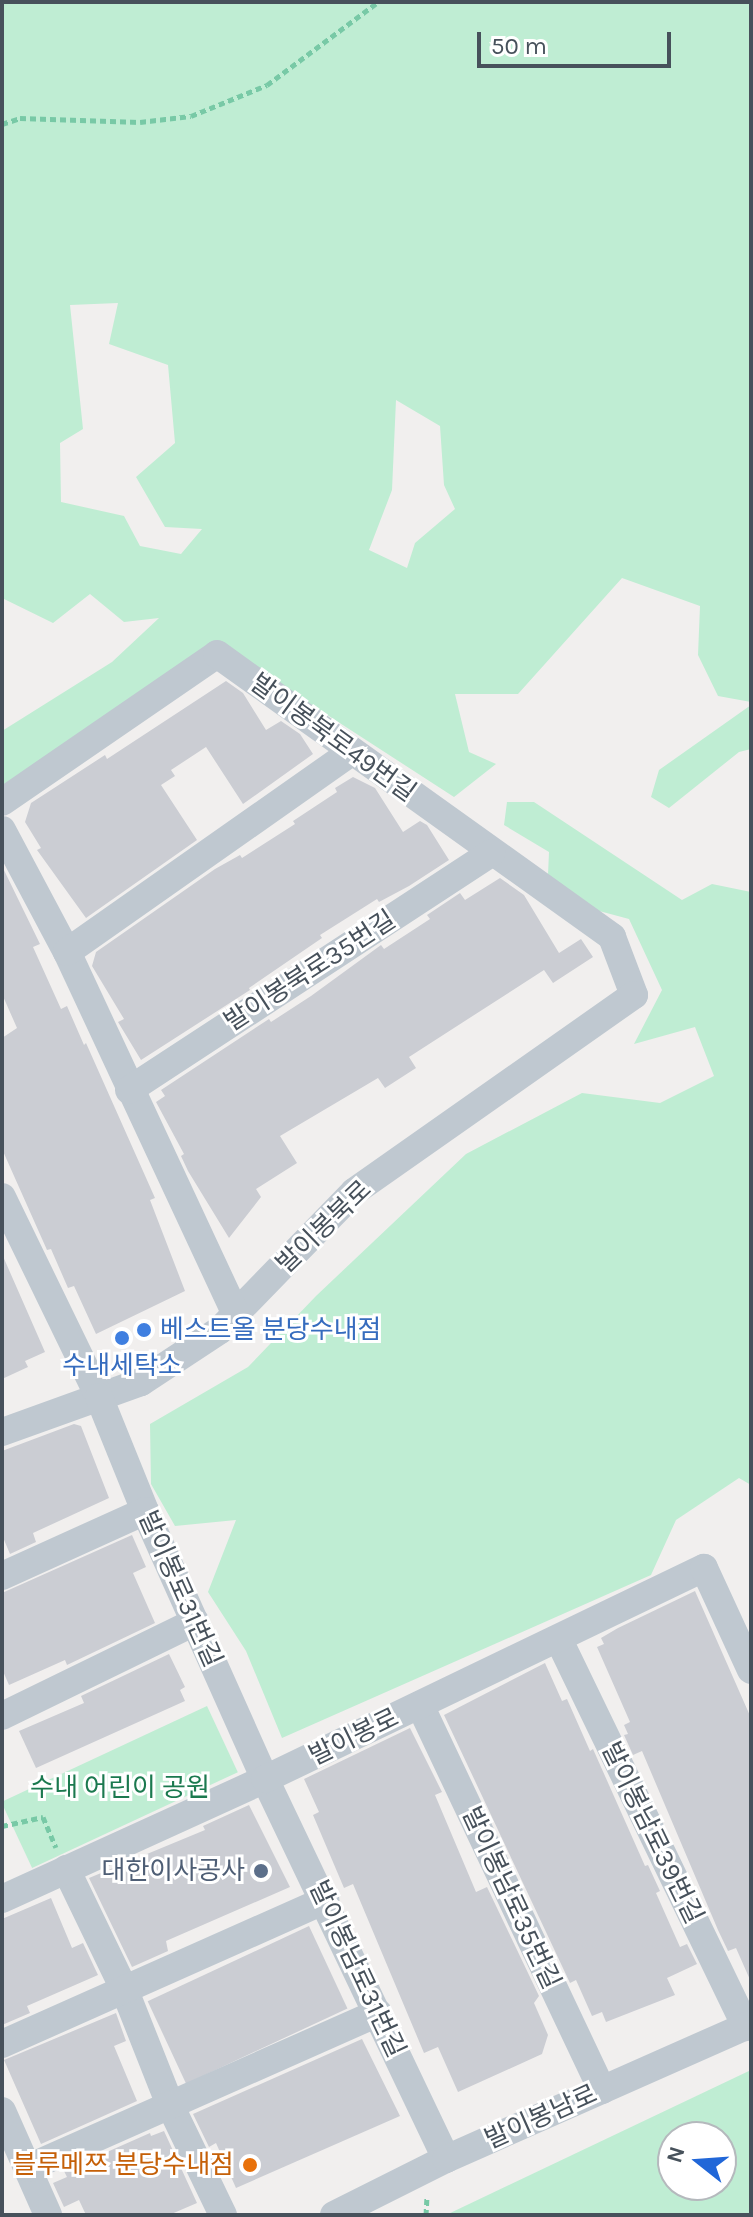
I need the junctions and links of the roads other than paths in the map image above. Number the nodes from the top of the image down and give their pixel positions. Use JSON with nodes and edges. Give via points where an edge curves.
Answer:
{"nodes":[{"id":1,"x":352,"y":752,"type":"junction"},
{"id":2,"x":2,"y":802,"type":"edge"},
{"id":3,"x":2,"y":830,"type":"edge"},
{"id":4,"x":491,"y":853,"type":"junction"},
{"id":5,"x":67,"y":952,"type":"junction"},
{"id":6,"x":634,"y":995,"type":"joint"},
{"id":7,"x":129,"y":1090,"type":"junction"},
{"id":8,"x":2,"y":1197,"type":"edge"},
{"id":9,"x":236,"y":1314,"type":"junction"},
{"id":10,"x":99,"y":1397,"type":"junction"},
{"id":11,"x":2,"y":1432,"type":"edge"},
{"id":12,"x":145,"y":1511,"type":"junction"},
{"id":13,"x":2,"y":1576,"type":"edge"},
{"id":14,"x":195,"y":1622,"type":"junction"},
{"id":15,"x":559,"y":1640,"type":"junction"},
{"id":16,"x":751,"y":1670,"type":"edge"},
{"id":17,"x":420,"y":1705,"type":"junction"},
{"id":18,"x":2,"y":1716,"type":"edge"},
{"id":19,"x":265,"y":1779,"type":"junction"},
{"id":20,"x":66,"y":1869,"type":"junction"},
{"id":21,"x":2,"y":1899,"type":"edge"},
{"id":22,"x":325,"y":1900,"type":"junction"},
{"id":23,"x":125,"y":1991,"type":"junction"},
{"id":24,"x":378,"y":2013,"type":"junction"},
{"id":25,"x":748,"y":2026,"type":"edge"},
{"id":26,"x":2,"y":2044,"type":"edge"},
{"id":27,"x":602,"y":2090,"type":"junction"},
{"id":28,"x":171,"y":2107,"type":"junction"},
{"id":29,"x":2,"y":2111,"type":"edge"},
{"id":30,"x":446,"y":2159,"type":"junction"},
{"id":31,"x":28,"y":2168,"type":"junction"},
{"id":32,"x":48,"y":2215,"type":"edge"},
{"id":33,"x":223,"y":2215,"type":"edge"},
{"id":34,"x":334,"y":2215,"type":"edge"}],
"edges":[{"from":1,"to":2,"type":"street","name":"발이봉북로49번길","via":[[217,654]]},
{"from":1,"to":4,"type":"street","name":"발이봉북로49번길"},
{"from":1,"to":5,"type":"street"},
{"from":3,"to":5,"type":"street"},
{"from":4,"to":6,"type":"street","name":"발이봉북로49번길","via":[[612,937]]},
{"from":4,"to":7,"type":"street","name":"발이봉북로35번길"},
{"from":5,"to":7,"type":"street"},
{"from":6,"to":9,"type":"street","name":"발이봉북로","via":[[354,1192]]},
{"from":7,"to":9,"type":"street"},
{"from":8,"to":10,"type":"street","name":"발이봉로31번길"},
{"from":9,"to":10,"type":"street","name":"발이봉북로","via":[[141,1382]]},
{"from":10,"to":11,"type":"street","name":"발이봉북로"},
{"from":10,"to":12,"type":"street","name":"발이봉로31번길"},
{"from":12,"to":13,"type":"street"},
{"from":12,"to":14,"type":"street","name":"발이봉로31번길"},
{"from":14,"to":18,"type":"street"},
{"from":14,"to":19,"type":"street","name":"발이봉로31번길"},
{"from":15,"to":16,"type":"street","name":"발이봉로","via":[[704,1568]]},
{"from":15,"to":17,"type":"street","name":"발이봉로"},
{"from":15,"to":25,"type":"street","name":"발이봉남로39번길"},
{"from":17,"to":19,"type":"street","name":"발이봉로"},
{"from":17,"to":27,"type":"street","name":"발이봉남로35번길"},
{"from":19,"to":20,"type":"street","name":"발이봉로"},
{"from":19,"to":22,"type":"street","name":"발이봉남로31번길"},
{"from":20,"to":21,"type":"street","name":"발이봉로"},
{"from":20,"to":23,"type":"street"},
{"from":22,"to":23,"type":"street"},
{"from":22,"to":24,"type":"street","name":"발이봉남로31번길"},
{"from":23,"to":26,"type":"street"},
{"from":23,"to":28,"type":"street"},
{"from":24,"to":28,"type":"street"},
{"from":24,"to":30,"type":"street","name":"발이봉남로31번길"},
{"from":25,"to":27,"type":"street","name":"발이봉남로"},
{"from":27,"to":30,"type":"street","name":"발이봉남로"},
{"from":28,"to":31,"type":"street"},
{"from":28,"to":33,"type":"street"},
{"from":29,"to":31,"type":"street"},
{"from":30,"to":34,"type":"street","name":"발이봉남로"},
{"from":31,"to":32,"type":"street"}]}
